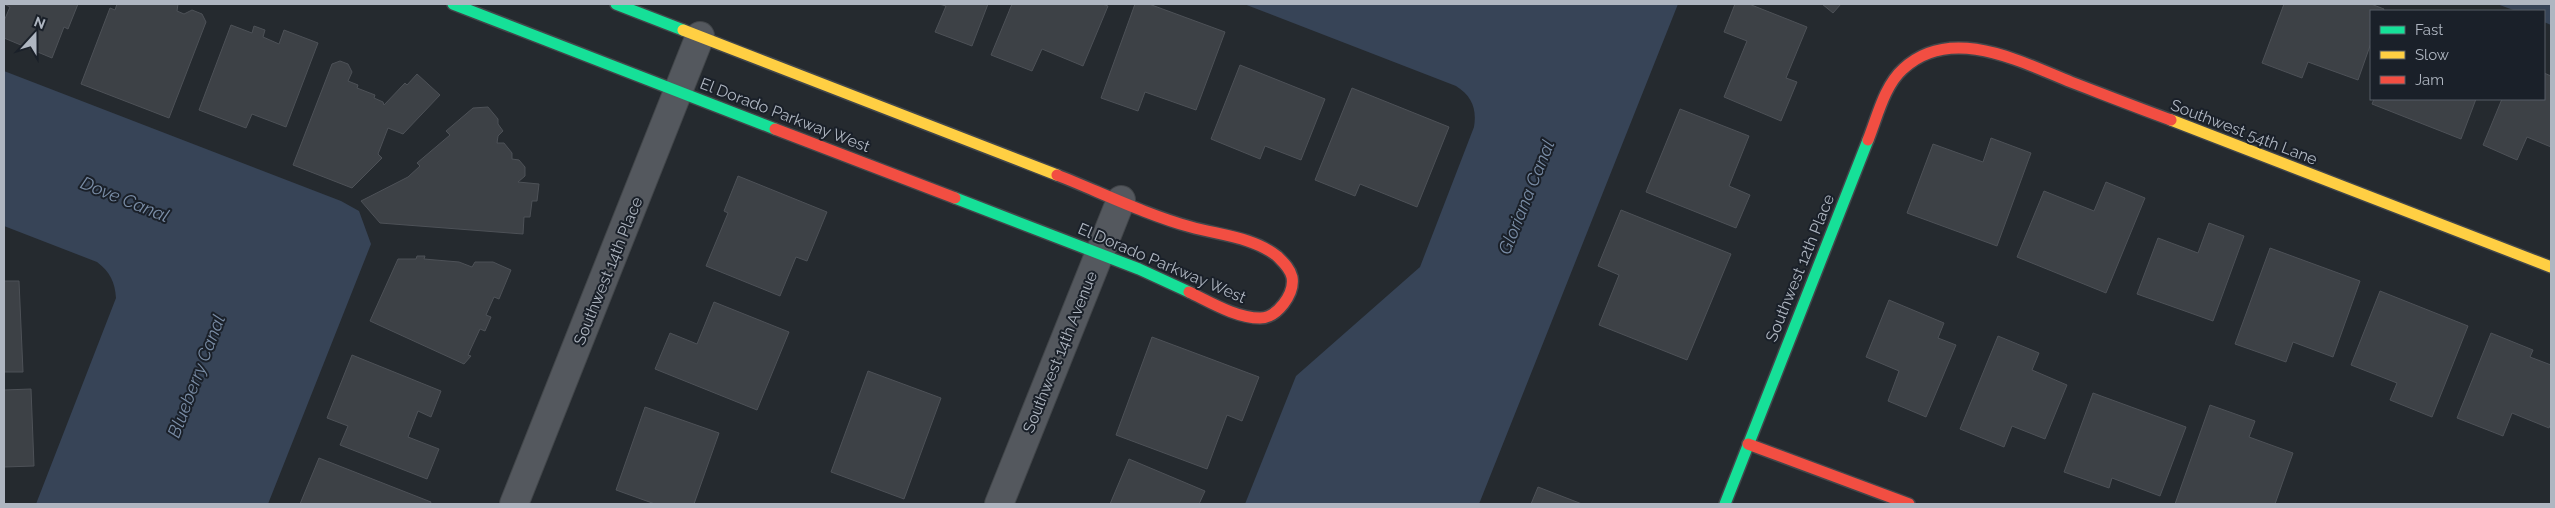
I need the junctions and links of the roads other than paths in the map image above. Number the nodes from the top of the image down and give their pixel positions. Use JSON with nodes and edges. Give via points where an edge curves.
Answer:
{"nodes":[{"id":1,"x":453,"y":4,"type":"edge"},
{"id":2,"x":616,"y":4,"type":"edge"},
{"id":3,"x":700,"y":36,"type":"junction"},
{"id":4,"x":1923,"y":54,"type":"joint"},
{"id":5,"x":680,"y":91,"type":"junction"},
{"id":6,"x":1121,"y":200,"type":"junction"},
{"id":7,"x":1100,"y":254,"type":"junction"},
{"id":8,"x":2551,"y":267,"type":"edge"},
{"id":9,"x":1748,"y":444,"type":"junction"},
{"id":10,"x":1727,"y":500,"type":"edge"},
{"id":11,"x":1742,"y":502,"type":"dead end"},
{"id":12,"x":514,"y":504,"type":"edge"},
{"id":13,"x":999,"y":504,"type":"edge"},
{"id":14,"x":1909,"y":504,"type":"edge"}],
"edges":[{"from":1,"to":5,"type":"street","name":"El Dorado Parkway West"},
{"from":2,"to":3,"type":"street","name":"El Dorado Parkway West"},
{"from":3,"to":5,"type":"street","name":"Southwest 14th Place"},
{"from":3,"to":6,"type":"street","name":"El Dorado Parkway West"},
{"from":4,"to":8,"type":"street","name":"Southwest 54th Lane","via":[[1949,46],[1999,54]]},
{"from":4,"to":9,"type":"street","name":"Southwest 12th Place","via":[[1902,69],[1887,92]]},
{"from":5,"to":7,"type":"street","name":"El Dorado Parkway West"},
{"from":5,"to":12,"type":"street","name":"Southwest 14th Place"},
{"from":6,"to":7,"type":"street","name":"Southwest 14th Avenue"},
{"from":6,"to":7,"type":"street","name":"El Dorado Parkway West","via":[[1190,227],[1261,246],[1290,268],[1291,290],[1286,301],[1271,314],[1261,318],[1242,316]]},
{"from":7,"to":13,"type":"street","name":"Southwest 14th Avenue"},
{"from":9,"to":10,"type":"street","name":"Southwest 12th Place"},
{"from":9,"to":14,"type":"street"},
{"from":10,"to":11,"type":"street"}]}
